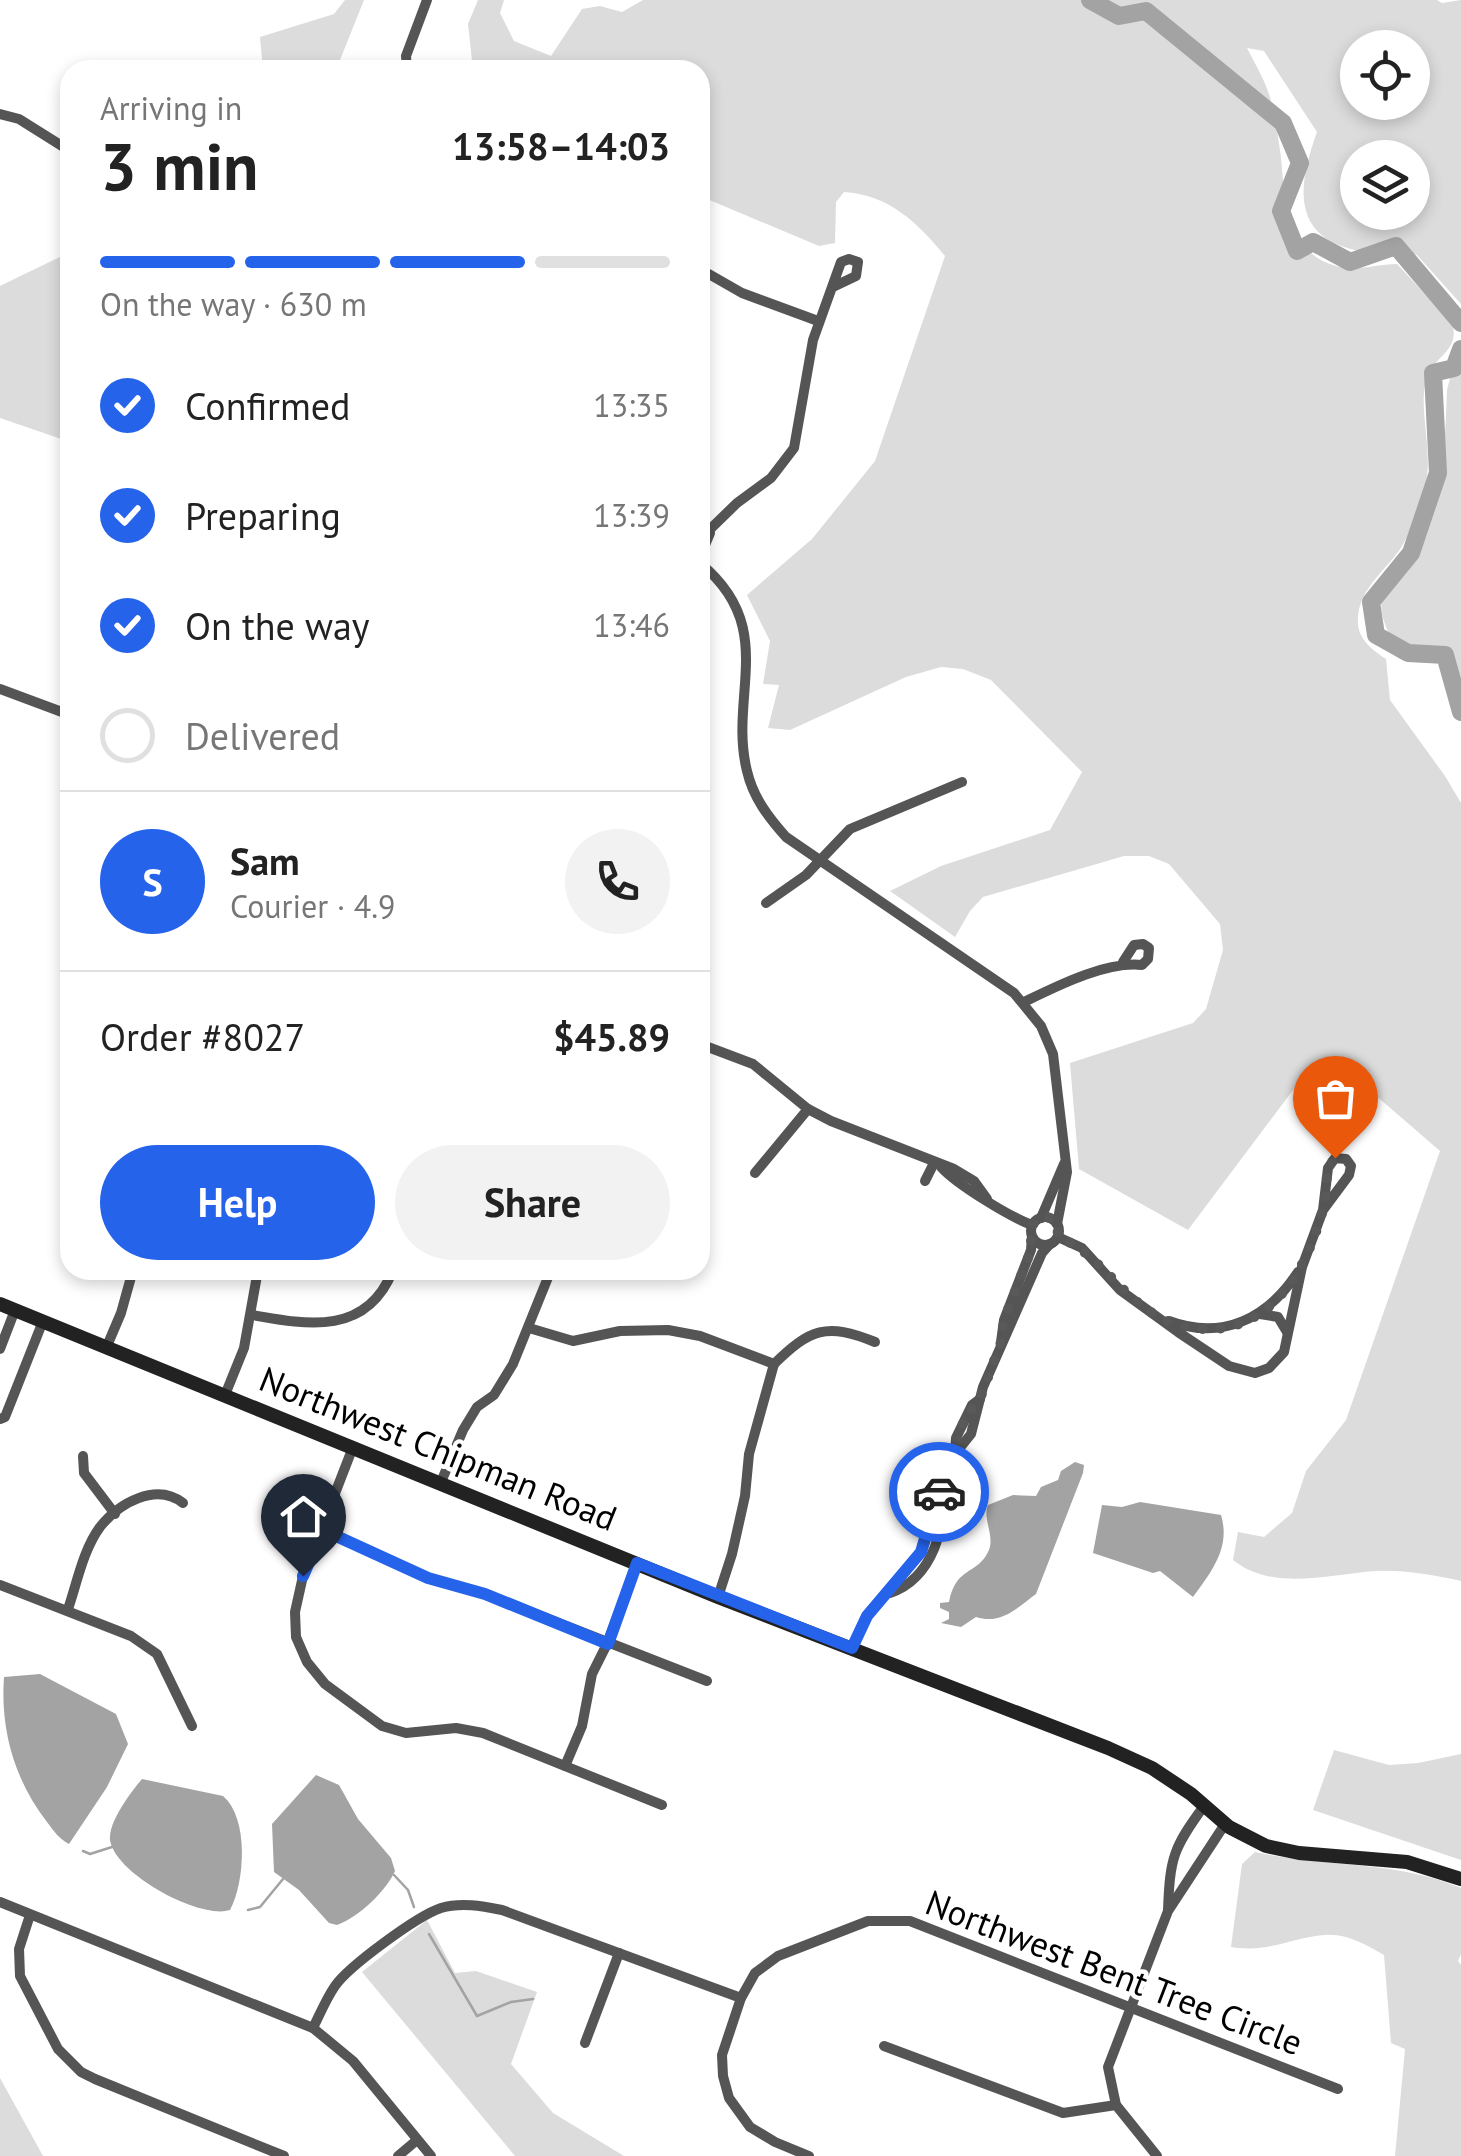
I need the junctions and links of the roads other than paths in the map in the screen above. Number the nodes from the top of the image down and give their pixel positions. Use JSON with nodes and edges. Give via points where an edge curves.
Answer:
{"nodes":[{"id":1,"x":427,"y":0,"type":"edge"},
{"id":2,"x":406,"y":60,"type":"edge"},
{"id":3,"x":0,"y":114,"type":"edge"},
{"id":4,"x":60,"y":144,"type":"edge"},
{"id":5,"x":710,"y":275,"type":"edge"},
{"id":6,"x":835,"y":286,"type":"dead end"},
{"id":7,"x":818,"y":321,"type":"junction"},
{"id":8,"x":713,"y":528,"type":"junction"},
{"id":9,"x":710,"y":530,"type":"edge"},
{"id":10,"x":710,"y":535,"type":"edge"},
{"id":11,"x":710,"y":572,"type":"edge"},
{"id":12,"x":0,"y":689,"type":"edge"},
{"id":13,"x":60,"y":711,"type":"edge"},
{"id":14,"x":962,"y":782,"type":"dead end"},
{"id":15,"x":819,"y":859,"type":"junction"},
{"id":16,"x":766,"y":903,"type":"dead end"},
{"id":17,"x":1123,"y":962,"type":"dead end"},
{"id":18,"x":1024,"y":1002,"type":"junction"},
{"id":19,"x":710,"y":1048,"type":"edge"},
{"id":20,"x":808,"y":1108,"type":"junction"},
{"id":21,"x":1064,"y":1163,"type":"junction"},
{"id":22,"x":937,"y":1165,"type":"junction"},
{"id":23,"x":754,"y":1173,"type":"dead end"},
{"id":24,"x":924,"y":1181,"type":"dead end"},
{"id":25,"x":1323,"y":1210,"type":"junction"},
{"id":26,"x":1035,"y":1227,"type":"junction"},
{"id":27,"x":1055,"y":1235,"type":"junction"},
{"id":28,"x":1302,"y":1267,"type":"junction"},
{"id":29,"x":130,"y":1280,"type":"edge"},
{"id":30,"x":257,"y":1280,"type":"edge"},
{"id":31,"x":388,"y":1280,"type":"edge"},
{"id":32,"x":547,"y":1280,"type":"edge"},
{"id":33,"x":0,"y":1304,"type":"edge"},
{"id":34,"x":15,"y":1310,"type":"junction"},
{"id":35,"x":1260,"y":1314,"type":"junction"},
{"id":36,"x":252,"y":1315,"type":"junction"},
{"id":37,"x":1160,"y":1318,"type":"junction"},
{"id":38,"x":42,"y":1321,"type":"junction"},
{"id":39,"x":530,"y":1328,"type":"junction"},
{"id":40,"x":1226,"y":1328,"type":"junction"},
{"id":41,"x":1288,"y":1338,"type":"junction"},
{"id":42,"x":874,"y":1342,"type":"dead end"},
{"id":43,"x":1001,"y":1342,"type":"junction"},
{"id":44,"x":107,"y":1346,"type":"junction"},
{"id":45,"x":0,"y":1350,"type":"edge"},
{"id":46,"x":1220,"y":1360,"type":"junction"},
{"id":47,"x":774,"y":1364,"type":"junction"},
{"id":48,"x":226,"y":1395,"type":"junction"},
{"id":49,"x":0,"y":1419,"type":"edge"},
{"id":50,"x":353,"y":1448,"type":"junction"},
{"id":51,"x":83,"y":1456,"type":"dead end"},
{"id":52,"x":442,"y":1482,"type":"junction"},
{"id":53,"x":183,"y":1504,"type":"dead end"},
{"id":54,"x":114,"y":1514,"type":"junction"},
{"id":55,"x":323,"y":1530,"type":"junction"},
{"id":56,"x":637,"y":1563,"type":"junction"},
{"id":57,"x":0,"y":1585,"type":"edge"},
{"id":58,"x":718,"y":1596,"type":"junction"},
{"id":59,"x":68,"y":1610,"type":"junction"},
{"id":60,"x":608,"y":1644,"type":"junction"},
{"id":61,"x":852,"y":1648,"type":"junction"},
{"id":62,"x":707,"y":1681,"type":"dead end"},
{"id":63,"x":192,"y":1726,"type":"dead end"},
{"id":64,"x":566,"y":1766,"type":"junction"},
{"id":65,"x":662,"y":1805,"type":"dead end"},
{"id":66,"x":1204,"y":1806,"type":"junction"},
{"id":67,"x":1225,"y":1824,"type":"junction"},
{"id":68,"x":1461,"y":1879,"type":"edge"},
{"id":69,"x":0,"y":1902,"type":"edge"},
{"id":70,"x":1168,"y":1911,"type":"junction"},
{"id":71,"x":30,"y":1916,"type":"junction"},
{"id":72,"x":618,"y":1953,"type":"junction"},
{"id":73,"x":741,"y":1998,"type":"junction"},
{"id":74,"x":1130,"y":2008,"type":"junction"},
{"id":75,"x":313,"y":2028,"type":"junction"},
{"id":76,"x":585,"y":2043,"type":"dead end"},
{"id":77,"x":884,"y":2046,"type":"dead end"},
{"id":78,"x":1338,"y":2089,"type":"dead end"},
{"id":79,"x":1116,"y":2105,"type":"junction"},
{"id":80,"x":417,"y":2140,"type":"junction"},
{"id":81,"x":277,"y":2155,"type":"edge"},
{"id":82,"x":398,"y":2156,"type":"edge"},
{"id":83,"x":431,"y":2156,"type":"edge"},
{"id":84,"x":810,"y":2156,"type":"edge"},
{"id":85,"x":1157,"y":2156,"type":"edge"}],
"edges":[{"from":1,"to":2,"type":"street"},
{"from":3,"to":4,"type":"street"},
{"from":5,"to":7,"type":"street"},
{"from":6,"to":7,"type":"street"},
{"from":7,"to":8,"type":"street","via":[[794,448],[771,478]]},
{"from":8,"to":9,"type":"street"},
{"from":8,"to":10,"type":"street"},
{"from":11,"to":15,"type":"street","via":[[745,636],[743,748],[755,794],[786,836]]},
{"from":12,"to":13,"type":"street"},
{"from":14,"to":15,"type":"street","via":[[859,823]]},
{"from":15,"to":16,"type":"street"},
{"from":15,"to":18,"type":"street"},
{"from":17,"to":18,"type":"street"},
{"from":18,"to":21,"type":"street","via":[[1053,1054]]},
{"from":19,"to":20,"type":"street","via":[[753,1064]]},
{"from":20,"to":22,"type":"street"},
{"from":20,"to":23,"type":"street"},
{"from":21,"to":26,"type":"street"},
{"from":21,"to":27,"type":"street","via":[[1067,1182]]},
{"from":22,"to":24,"type":"street"},
{"from":22,"to":26,"type":"street","via":[[974,1181],[1006,1213]]},
{"from":25,"to":25,"type":"street","via":[[1349,1174],[1346,1160],[1335,1158],[1328,1168]]},
{"from":25,"to":28,"type":"street"},
{"from":26,"to":27,"type":"street","via":[[1050,1218]]},
{"from":26,"to":27,"type":"street","via":[[1040,1245]]},
{"from":26,"to":43,"type":"street"},
{"from":27,"to":37,"type":"street","via":[[1082,1248],[1120,1290]]},
{"from":27,"to":43,"type":"street"},
{"from":28,"to":35,"type":"street"},
{"from":28,"to":41,"type":"street"},
{"from":29,"to":44,"type":"street"},
{"from":30,"to":36,"type":"street"},
{"from":31,"to":36,"type":"street","via":[[349,1317],[306,1325]]},
{"from":32,"to":39,"type":"street"},
{"from":33,"to":34,"type":"main road","name":"Northwest Chipman Road"},
{"from":34,"to":38,"type":"main road","name":"Northwest Chipman Road"},
{"from":34,"to":45,"type":"street"},
{"from":35,"to":40,"type":"street"},
{"from":35,"to":41,"type":"street","via":[[1282,1321]]},
{"from":36,"to":48,"type":"street"},
{"from":37,"to":40,"type":"street"},
{"from":37,"to":46,"type":"street"},
{"from":38,"to":44,"type":"main road","name":"Northwest Chipman Road"},
{"from":38,"to":49,"type":"street"},
{"from":39,"to":47,"type":"street","via":[[572,1341],[668,1330]]},
{"from":39,"to":52,"type":"street","via":[[506,1379],[462,1430]]},
{"from":40,"to":46,"type":"street","via":[[1216,1346]]},
{"from":41,"to":46,"type":"street","via":[[1279,1358],[1262,1371],[1239,1371]]},
{"from":42,"to":47,"type":"street","via":[[819,1331],[800,1338]]},
{"from":43,"to":61,"type":"street","via":[[971,1434],[946,1477],[934,1549],[915,1580],[889,1593],[867,1616]]},
{"from":44,"to":48,"type":"main road","name":"Northwest Chipman Road"},
{"from":47,"to":58,"type":"street"},
{"from":48,"to":50,"type":"main road","name":"Northwest Chipman Road"},
{"from":50,"to":52,"type":"main road","name":"Northwest Chipman Road"},
{"from":50,"to":55,"type":"street"},
{"from":51,"to":54,"type":"street","via":[[84,1474]]},
{"from":52,"to":56,"type":"main road","name":"Northwest Chipman Road"},
{"from":53,"to":54,"type":"street","via":[[151,1494]]},
{"from":54,"to":59,"type":"street","via":[[87,1551]]},
{"from":55,"to":60,"type":"street","via":[[428,1578]]},
{"from":55,"to":64,"type":"street","via":[[295,1612],[296,1636],[324,1684],[382,1726],[406,1733],[483,1733]]},
{"from":56,"to":58,"type":"main road","name":"Northwest Chipman Road"},
{"from":56,"to":60,"type":"street"},
{"from":57,"to":59,"type":"street"},
{"from":58,"to":61,"type":"main road","name":"Northwest Chipman Road"},
{"from":59,"to":63,"type":"street","via":[[158,1654]]},
{"from":60,"to":62,"type":"street"},
{"from":60,"to":64,"type":"street","via":[[592,1674]]},
{"from":61,"to":66,"type":"main road","name":"Northwest Chipman Road","via":[[1108,1748],[1152,1768]]},
{"from":64,"to":65,"type":"street"},
{"from":66,"to":67,"type":"main road","name":"Northwest Chipman Road"},
{"from":66,"to":70,"type":"street","via":[[1172,1858]]},
{"from":67,"to":68,"type":"main road","name":"Northwest Chipman Road","via":[[1279,1850],[1407,1862]]},
{"from":67,"to":70,"type":"street"},
{"from":69,"to":71,"type":"street"},
{"from":70,"to":74,"type":"street"},
{"from":71,"to":75,"type":"street"},
{"from":71,"to":81,"type":"street","via":[[20,1976],[69,2062]]},
{"from":72,"to":73,"type":"street"},
{"from":72,"to":75,"type":"street","via":[[502,1910],[476,1904],[441,1908],[343,1976]]},
{"from":72,"to":76,"type":"street"},
{"from":73,"to":74,"type":"street","name":"Northwest Bent Tree Circle","via":[[756,1973],[778,1956],[888,1918]]},
{"from":73,"to":84,"type":"street","name":"Northwest Bent Tree Circle","via":[[722,2055],[729,2098],[750,2127]]},
{"from":74,"to":78,"type":"street","name":"Northwest Bent Tree Circle"},
{"from":74,"to":79,"type":"street","via":[[1108,2067]]},
{"from":75,"to":80,"type":"street","via":[[353,2061]]},
{"from":77,"to":79,"type":"street","via":[[1063,2113]]},
{"from":79,"to":85,"type":"street"},
{"from":80,"to":82,"type":"street"},
{"from":80,"to":83,"type":"street"}]}
